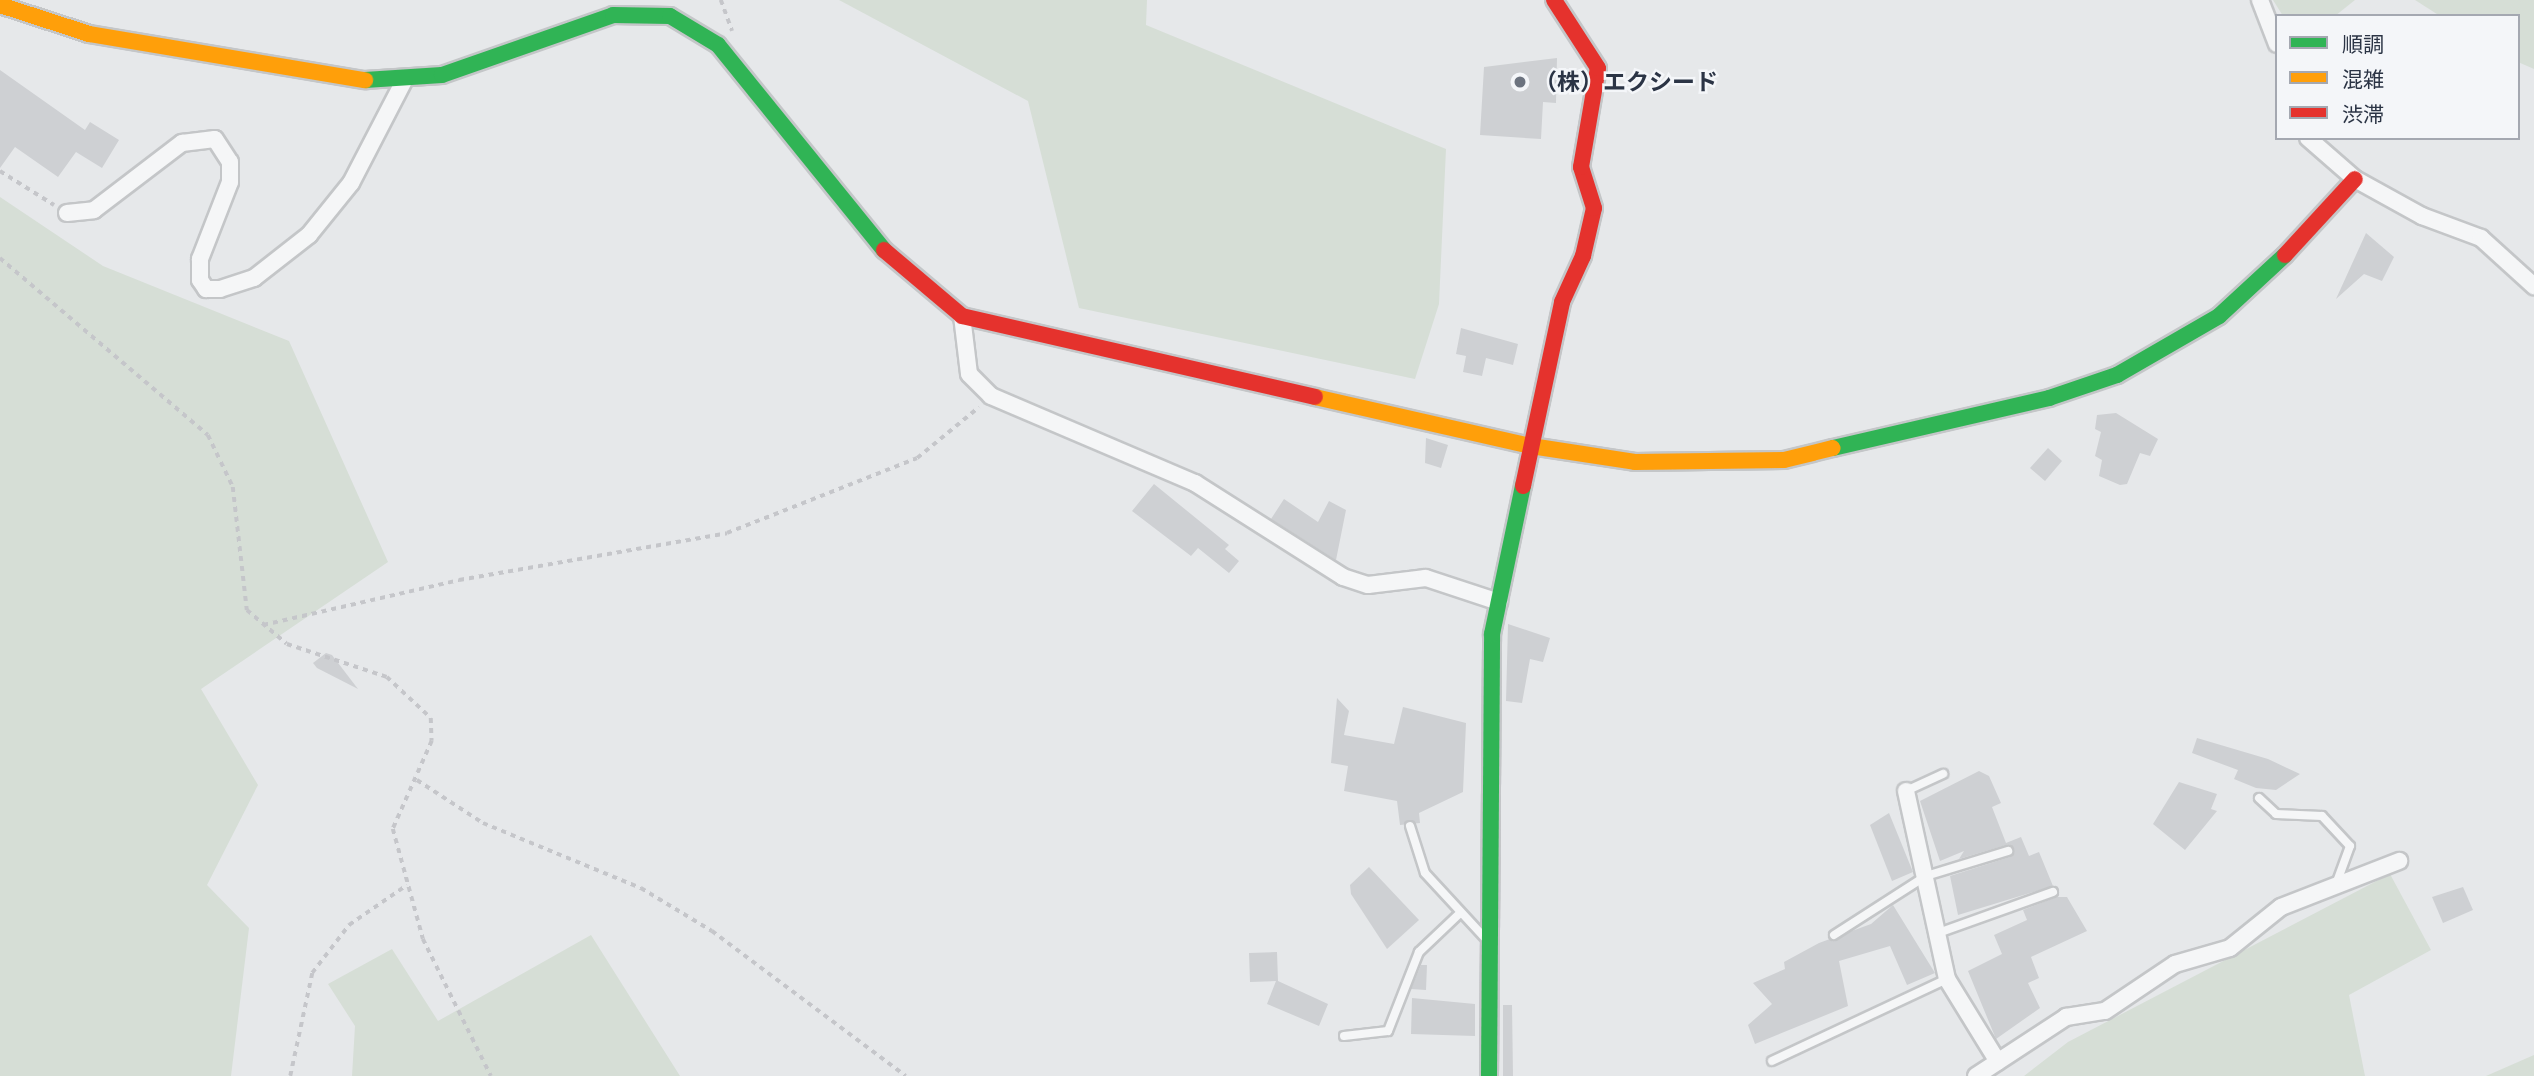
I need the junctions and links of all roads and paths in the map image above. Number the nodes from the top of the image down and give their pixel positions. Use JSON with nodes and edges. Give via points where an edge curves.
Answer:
{"nodes":[{"id":1,"x":1554,"y":0,"type":"edge"},
{"id":2,"x":2260,"y":0,"type":"edge"},
{"id":3,"x":0,"y":5,"type":"edge"},
{"id":4,"x":2275,"y":39,"type":"edge"},
{"id":5,"x":405,"y":79,"type":"junction"},
{"id":6,"x":2310,"y":140,"type":"edge"},
{"id":7,"x":0,"y":171,"type":"edge"},
{"id":8,"x":2354,"y":179,"type":"junction"},
{"id":9,"x":67,"y":213,"type":"joint"},
{"id":10,"x":0,"y":258,"type":"edge"},
{"id":11,"x":2534,"y":286,"type":"edge"},
{"id":12,"x":961,"y":316,"type":"junction"},
{"id":13,"x":991,"y":396,"type":"junction"},
{"id":14,"x":1531,"y":446,"type":"junction"},
{"id":15,"x":1499,"y":602,"type":"junction"},
{"id":16,"x":263,"y":625,"type":"junction"},
{"id":17,"x":1943,"y":774,"type":"dead end"},
{"id":18,"x":417,"y":780,"type":"junction"},
{"id":19,"x":1906,"y":791,"type":"joint"},
{"id":20,"x":2259,"y":797,"type":"dead end"},
{"id":21,"x":1410,"y":826,"type":"dead end"},
{"id":22,"x":2008,"y":851,"type":"dead end"},
{"id":23,"x":2399,"y":861,"type":"dead end"},
{"id":24,"x":1926,"y":876,"type":"junction"},
{"id":25,"x":2337,"y":882,"type":"junction"},
{"id":26,"x":407,"y":885,"type":"junction"},
{"id":27,"x":2053,"y":892,"type":"dead end"},
{"id":28,"x":1459,"y":914,"type":"junction"},
{"id":29,"x":1941,"y":932,"type":"junction"},
{"id":30,"x":1834,"y":934,"type":"dead end"},
{"id":31,"x":1491,"y":944,"type":"junction"},
{"id":32,"x":1947,"y":979,"type":"junction"},
{"id":33,"x":1344,"y":1037,"type":"dead end"},
{"id":34,"x":1772,"y":1061,"type":"dead end"},
{"id":35,"x":1998,"y":1062,"type":"junction"},
{"id":36,"x":290,"y":1076,"type":"edge"},
{"id":37,"x":491,"y":1076,"type":"edge"},
{"id":38,"x":906,"y":1076,"type":"edge"},
{"id":39,"x":1489,"y":1076,"type":"edge"},
{"id":40,"x":1976,"y":1076,"type":"edge"}],
"edges":[{"from":1,"to":14,"type":"street","via":[[1598,68],[1581,167],[1594,208],[1583,256],[1562,302]]},
{"from":2,"to":4,"type":"street"},
{"from":3,"to":5,"type":"street","via":[[89,34],[326,75]]},
{"from":5,"to":9,"type":"street","via":[[351,183],[309,235],[254,278],[220,289],[206,289],[200,280],[200,259],[230,182],[226,151],[215,139],[182,143],[94,210]]},
{"from":5,"to":12,"type":"street","via":[[442,75],[614,15],[641,12],[691,24],[744,73],[898,268]]},
{"from":6,"to":8,"type":"street"},
{"from":7,"to":9,"type":"path"},
{"from":8,"to":11,"type":"street","via":[[2422,216],[2481,238]]},
{"from":8,"to":14,"type":"street","via":[[2266,275],[2219,316],[2117,375],[2049,398],[1784,460],[1635,462]]},
{"from":10,"to":16,"type":"path","via":[[208,435],[233,487],[247,610]]},
{"from":12,"to":13,"type":"street","via":[[969,374]]},
{"from":12,"to":14,"type":"street"},
{"from":13,"to":15,"type":"street","via":[[1195,483],[1343,577],[1368,585],[1426,578]]},
{"from":13,"to":16,"type":"path","via":[[917,458],[727,533],[459,580]]},
{"from":14,"to":15,"type":"street"},
{"from":15,"to":31,"type":"street","via":[[1492,634]]},
{"from":16,"to":18,"type":"path","via":[[287,644],[387,677],[411,695],[431,718],[432,741]]},
{"from":17,"to":19,"type":"lane"},
{"from":18,"to":26,"type":"path","via":[[400,802],[393,829]]},
{"from":18,"to":38,"type":"path","via":[[484,823],[641,887],[712,931]]},
{"from":19,"to":24,"type":"street"},
{"from":20,"to":25,"type":"lane","via":[[2276,814],[2322,816],[2350,846]]},
{"from":21,"to":28,"type":"lane","via":[[1425,873]]},
{"from":22,"to":24,"type":"lane"},
{"from":23,"to":25,"type":"street"},
{"from":24,"to":29,"type":"street"},
{"from":24,"to":30,"type":"lane"},
{"from":25,"to":35,"type":"street","via":[[2281,907],[2230,948],[2175,964],[2105,1011],[2066,1017]]},
{"from":26,"to":36,"type":"path","via":[[349,925],[312,973]]},
{"from":26,"to":37,"type":"path","via":[[423,939]]},
{"from":27,"to":29,"type":"lane"},
{"from":28,"to":31,"type":"lane"},
{"from":28,"to":33,"type":"lane","via":[[1419,952],[1388,1031]]},
{"from":29,"to":32,"type":"street"},
{"from":31,"to":39,"type":"street"},
{"from":32,"to":34,"type":"lane"},
{"from":32,"to":35,"type":"street"},
{"from":35,"to":40,"type":"street"}]}
